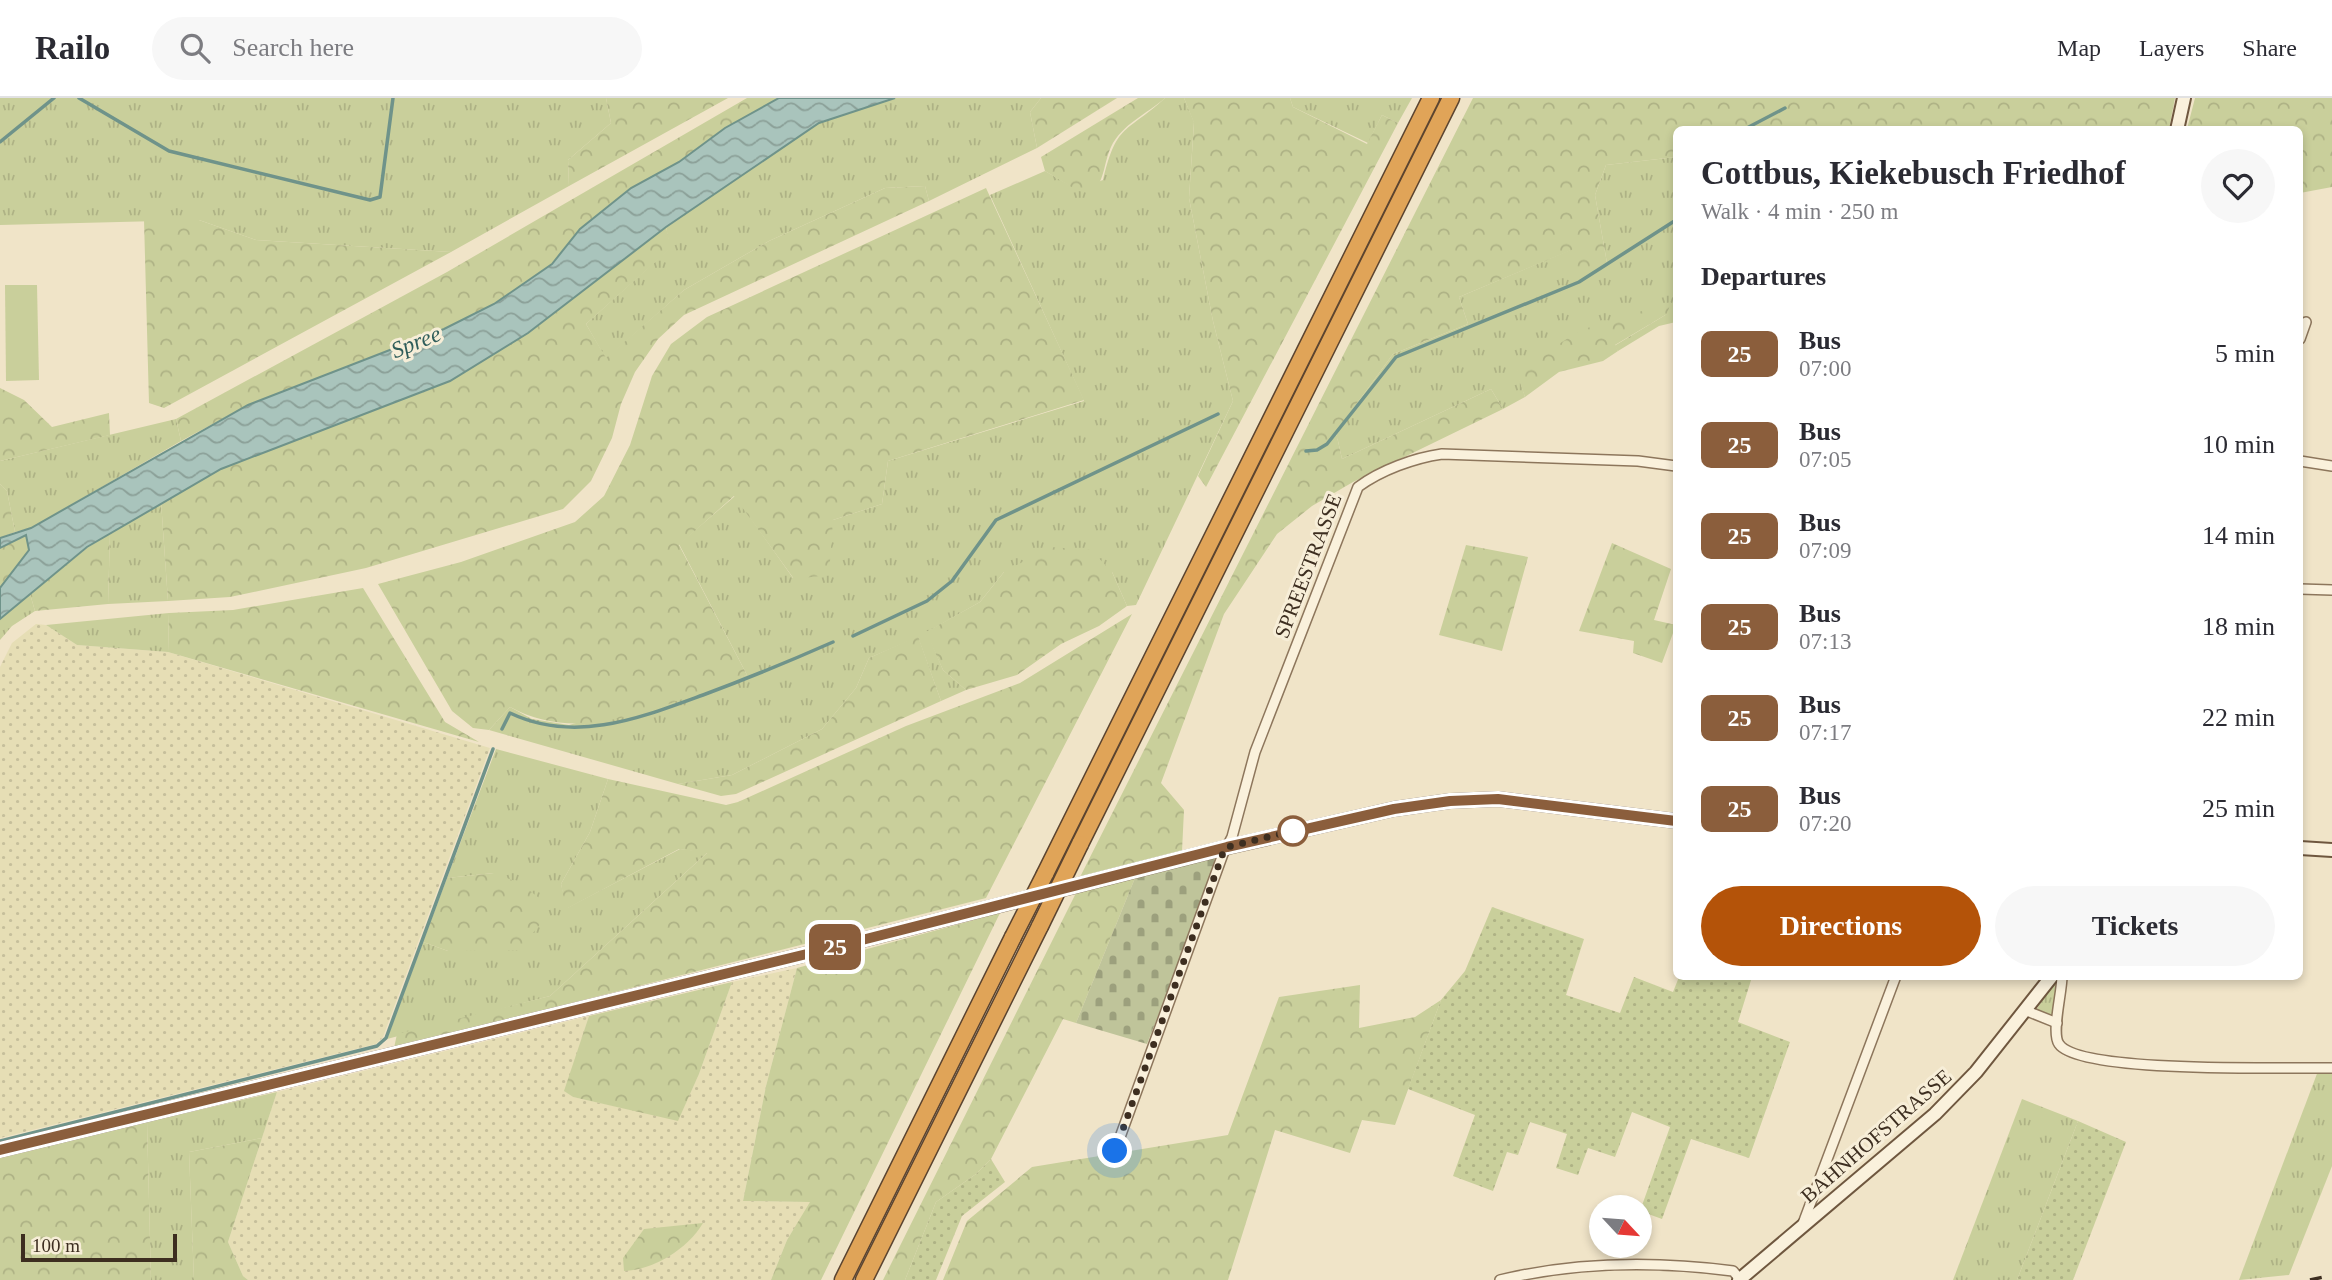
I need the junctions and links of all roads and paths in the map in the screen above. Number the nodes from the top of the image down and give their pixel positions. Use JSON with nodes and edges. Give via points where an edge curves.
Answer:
{"nodes":[{"id":1,"x":1431,"y":98,"type":"edge"},
{"id":2,"x":1451,"y":98,"type":"edge"},
{"id":3,"x":2184,"y":98,"type":"edge"},
{"id":4,"x":2178,"y":126,"type":"edge"},
{"id":5,"x":2306,"y":321,"type":"dead end"},
{"id":6,"x":2303,"y":330,"type":"edge"},
{"id":7,"x":2303,"y":461,"type":"edge"},
{"id":8,"x":1673,"y":466,"type":"edge"},
{"id":9,"x":2332,"y":466,"type":"edge"},
{"id":10,"x":2303,"y":589,"type":"edge"},
{"id":11,"x":2332,"y":590,"type":"edge"},
{"id":12,"x":1673,"y":821,"type":"edge"},
{"id":13,"x":1227,"y":847,"type":"junction"},
{"id":14,"x":2303,"y":848,"type":"edge"},
{"id":15,"x":2332,"y":850,"type":"edge"},
{"id":16,"x":1894,"y":980,"type":"edge"},
{"id":17,"x":2049,"y":980,"type":"edge"},
{"id":18,"x":2062,"y":980,"type":"edge"},
{"id":19,"x":2027,"y":1011,"type":"junction"},
{"id":20,"x":2057,"y":1023,"type":"junction"},
{"id":21,"x":2332,"y":1068,"type":"edge"},
{"id":22,"x":0,"y":1150,"type":"edge"},
{"id":23,"x":1115,"y":1151,"type":"dead end"},
{"id":24,"x":1801,"y":1227,"type":"junction"},
{"id":25,"x":843,"y":1280,"type":"edge"},
{"id":26,"x":864,"y":1280,"type":"edge"},
{"id":27,"x":1500,"y":1280,"type":"edge"},
{"id":28,"x":1740,"y":1280,"type":"edge"}],
"edges":[{"from":1,"to":25,"type":"highway","bridge":true},
{"from":2,"to":26,"type":"highway","bridge":true},
{"from":3,"to":4,"type":"street"},
{"from":5,"to":6,"type":"street"},
{"from":7,"to":9,"type":"street"},
{"from":8,"to":13,"type":"street","name":"SPREESTRASSE","via":[[1442,454],[1422,457],[1358,487],[1255,752]]},
{"from":10,"to":11,"type":"street"},
{"from":12,"to":13,"type":"street","via":[[1475,799],[1394,809]]},
{"from":13,"to":22,"type":"street","via":[[801,956]]},
{"from":13,"to":23,"type":"street","name":"SPREESTRASSE"},
{"from":14,"to":15,"type":"street"},
{"from":16,"to":24,"type":"street"},
{"from":17,"to":19,"type":"street","name":"BAHNHOFSTRASSE"},
{"from":18,"to":20,"type":"street"},
{"from":19,"to":20,"type":"street"},
{"from":19,"to":24,"type":"street","name":"BAHNHOFSTRASSE","via":[[1936,1114]]},
{"from":20,"to":21,"type":"street","via":[[2054,1037],[2060,1048],[2107,1061]]},
{"from":24,"to":28,"type":"street","name":"BAHNHOFSTRASSE"},
{"from":27,"to":28,"type":"street","via":[[1577,1266],[1702,1267],[1733,1272]]}]}
